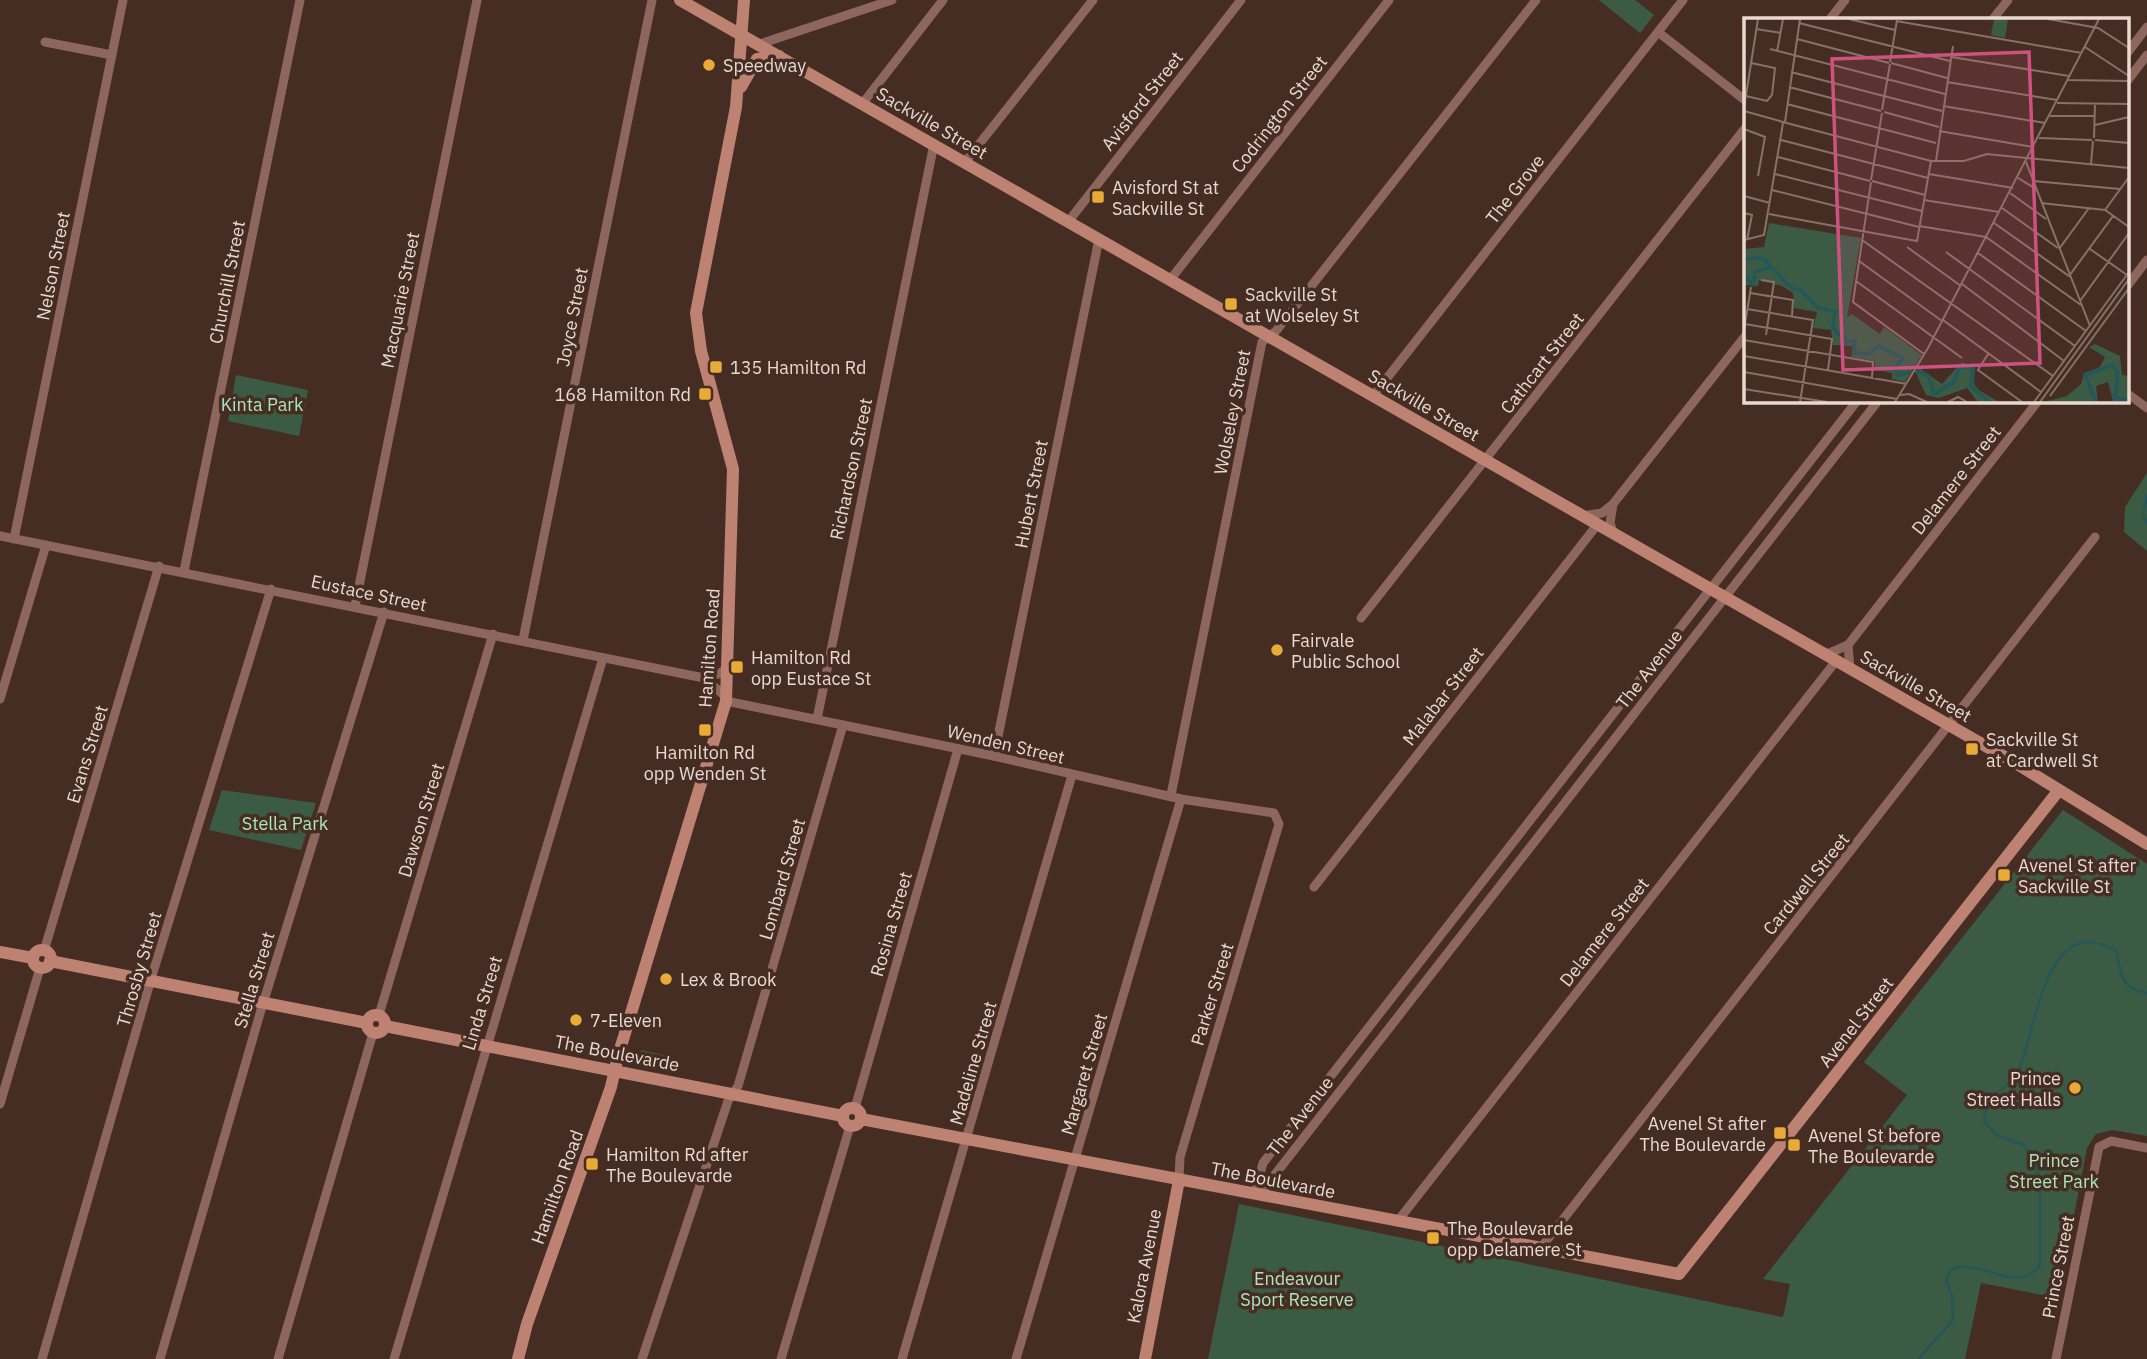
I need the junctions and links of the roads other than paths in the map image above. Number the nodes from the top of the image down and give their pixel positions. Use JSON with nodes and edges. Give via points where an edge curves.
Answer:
{"nodes":[{"id":1,"x":123,"y":0,"type":"edge"},
{"id":2,"x":300,"y":0,"type":"edge"},
{"id":3,"x":477,"y":0,"type":"edge"},
{"id":4,"x":652,"y":0,"type":"edge"},
{"id":5,"x":680,"y":0,"type":"edge"},
{"id":6,"x":744,"y":0,"type":"edge"},
{"id":7,"x":943,"y":0,"type":"edge"},
{"id":8,"x":1093,"y":0,"type":"edge"},
{"id":9,"x":1241,"y":0,"type":"edge"},
{"id":10,"x":1389,"y":0,"type":"edge"},
{"id":11,"x":1536,"y":0,"type":"edge"},
{"id":12,"x":1682,"y":0,"type":"edge"},
{"id":13,"x":1845,"y":0,"type":"edge"},
{"id":14,"x":2008,"y":0,"type":"edge"},
{"id":15,"x":889,"y":1,"type":"edge"},
{"id":16,"x":1831,"y":18,"type":"edge"},
{"id":17,"x":1994,"y":18,"type":"edge"},
{"id":18,"x":2147,"y":27,"type":"edge"},
{"id":19,"x":1658,"y":32,"type":"junction"},
{"id":20,"x":741,"y":33,"type":"junction"},
{"id":21,"x":44,"y":42,"type":"dead end"},
{"id":22,"x":760,"y":44,"type":"junction"},
{"id":23,"x":2130,"y":49,"type":"edge"},
{"id":24,"x":112,"y":55,"type":"junction"},
{"id":25,"x":2147,"y":55,"type":"edge"},
{"id":26,"x":780,"y":56,"type":"junction"},
{"id":27,"x":2130,"y":77,"type":"edge"},
{"id":28,"x":1744,"y":99,"type":"edge"},
{"id":29,"x":863,"y":103,"type":"junction"},
{"id":30,"x":736,"y":107,"type":"junction"},
{"id":31,"x":1744,"y":130,"type":"edge"},
{"id":32,"x":934,"y":144,"type":"junction"},
{"id":33,"x":965,"y":162,"type":"junction"},
{"id":34,"x":1068,"y":222,"type":"junction"},
{"id":35,"x":1099,"y":239,"type":"junction"},
{"id":36,"x":2147,"y":260,"type":"edge"},
{"id":37,"x":1170,"y":280,"type":"junction"},
{"id":38,"x":2130,"y":282,"type":"edge"},
{"id":39,"x":1268,"y":336,"type":"junction"},
{"id":40,"x":1744,"y":337,"type":"edge"},
{"id":41,"x":2130,"y":395,"type":"edge"},
{"id":42,"x":1373,"y":396,"type":"junction"},
{"id":43,"x":1856,"y":402,"type":"edge"},
{"id":44,"x":1877,"y":402,"type":"edge"},
{"id":45,"x":2037,"y":402,"type":"edge"},
{"id":46,"x":2147,"y":408,"type":"edge"},
{"id":47,"x":1486,"y":461,"type":"junction"},
{"id":48,"x":1613,"y":504,"type":"junction"},
{"id":49,"x":1581,"y":516,"type":"junction"},
{"id":50,"x":1597,"y":525,"type":"junction"},
{"id":51,"x":1614,"y":535,"type":"junction"},
{"id":52,"x":0,"y":536,"type":"edge"},
{"id":53,"x":2095,"y":537,"type":"dead end"},
{"id":54,"x":14,"y":539,"type":"junction"},
{"id":55,"x":46,"y":545,"type":"junction"},
{"id":56,"x":159,"y":566,"type":"junction"},
{"id":57,"x":184,"y":571,"type":"junction"},
{"id":58,"x":271,"y":589,"type":"junction"},
{"id":59,"x":1710,"y":589,"type":"junction"},
{"id":60,"x":1724,"y":598,"type":"junction"},
{"id":61,"x":355,"y":606,"type":"junction"},
{"id":62,"x":384,"y":612,"type":"junction"},
{"id":63,"x":1361,"y":618,"type":"dead end"},
{"id":64,"x":493,"y":635,"type":"junction"},
{"id":65,"x":523,"y":640,"type":"junction"},
{"id":66,"x":1847,"y":645,"type":"junction"},
{"id":67,"x":603,"y":658,"type":"junction"},
{"id":68,"x":1831,"y":658,"type":"junction"},
{"id":69,"x":729,"y":667,"type":"junction"},
{"id":70,"x":1850,"y":669,"type":"junction"},
{"id":71,"x":704,"y":678,"type":"junction"},
{"id":72,"x":0,"y":699,"type":"edge"},
{"id":73,"x":726,"y":699,"type":"junction"},
{"id":74,"x":817,"y":719,"type":"junction"},
{"id":75,"x":843,"y":725,"type":"junction"},
{"id":76,"x":1948,"y":725,"type":"junction"},
{"id":77,"x":958,"y":749,"type":"junction"},
{"id":78,"x":994,"y":756,"type":"junction"},
{"id":79,"x":1072,"y":775,"type":"junction"},
{"id":80,"x":2059,"y":790,"type":"junction"},
{"id":81,"x":1171,"y":795,"type":"junction"},
{"id":82,"x":1181,"y":799,"type":"junction"},
{"id":83,"x":1278,"y":817,"type":"joint"},
{"id":84,"x":2147,"y":844,"type":"edge"},
{"id":85,"x":1314,"y":887,"type":"dead end"},
{"id":86,"x":0,"y":952,"type":"edge"},
{"id":87,"x":42,"y":960,"type":"junction"},
{"id":88,"x":151,"y":979,"type":"junction"},
{"id":89,"x":264,"y":1002,"type":"junction"},
{"id":90,"x":382,"y":1021,"type":"junction"},
{"id":91,"x":370,"y":1028,"type":"junction"},
{"id":92,"x":486,"y":1046,"type":"junction"},
{"id":93,"x":615,"y":1071,"type":"junction"},
{"id":94,"x":734,"y":1094,"type":"junction"},
{"id":95,"x":0,"y":1104,"type":"edge"},
{"id":96,"x":852,"y":1117,"type":"junction"},
{"id":97,"x":968,"y":1138,"type":"junction"},
{"id":98,"x":2147,"y":1148,"type":"edge"},
{"id":99,"x":1075,"y":1160,"type":"junction"},
{"id":100,"x":1179,"y":1180,"type":"junction"},
{"id":101,"x":1259,"y":1195,"type":"junction"},
{"id":102,"x":1397,"y":1222,"type":"junction"},
{"id":103,"x":1540,"y":1249,"type":"junction"},
{"id":104,"x":1679,"y":1274,"type":"joint"},
{"id":105,"x":42,"y":1359,"type":"edge"},
{"id":106,"x":160,"y":1359,"type":"edge"},
{"id":107,"x":278,"y":1359,"type":"edge"},
{"id":108,"x":394,"y":1359,"type":"edge"},
{"id":109,"x":518,"y":1359,"type":"edge"},
{"id":110,"x":642,"y":1359,"type":"edge"},
{"id":111,"x":781,"y":1359,"type":"edge"},
{"id":112,"x":902,"y":1359,"type":"edge"},
{"id":113,"x":1016,"y":1359,"type":"edge"},
{"id":114,"x":1144,"y":1359,"type":"edge"},
{"id":115,"x":2056,"y":1359,"type":"edge"}],
"edges":[{"from":1,"to":24,"type":"street","name":"Nelson Street"},
{"from":2,"to":57,"type":"street","name":"Churchill Street"},
{"from":3,"to":61,"type":"street","name":"Macquarie Street"},
{"from":4,"to":65,"type":"street","name":"Joyce Street"},
{"from":5,"to":20,"type":"main road","name":"Sackville Street"},
{"from":6,"to":20,"type":"main road","name":"Hamilton Road"},
{"from":7,"to":29,"type":"street"},
{"from":8,"to":33,"type":"street"},
{"from":9,"to":34,"type":"street","name":"Avisford Street"},
{"from":10,"to":37,"type":"street","name":"Codrington Street"},
{"from":11,"to":39,"type":"street","name":"Wolseley Street"},
{"from":12,"to":19,"type":"street","name":"The Grove"},
{"from":13,"to":16,"type":"street"},
{"from":14,"to":17,"type":"street"},
{"from":15,"to":22,"type":"street"},
{"from":18,"to":23,"type":"street"},
{"from":19,"to":28,"type":"street"},
{"from":19,"to":42,"type":"street","name":"The Grove"},
{"from":20,"to":22,"type":"main road","name":"Sackville Street"},
{"from":20,"to":30,"type":"main road","name":"Hamilton Road"},
{"from":21,"to":24,"type":"street"},
{"from":22,"to":26,"type":"main road","name":"Sackville Street"},
{"from":24,"to":54,"type":"street","name":"Nelson Street"},
{"from":25,"to":27,"type":"street"},
{"from":26,"to":29,"type":"main road","name":"Sackville Street"},
{"from":26,"to":30,"type":"main road","via":[[765,56],[754,63],[741,85]]},
{"from":29,"to":32,"type":"main road","name":"Sackville Street"},
{"from":30,"to":69,"type":"main road","name":"Hamilton Road","via":[[696,313],[701,351],[733,469]]},
{"from":31,"to":47,"type":"street","name":"Cathcart Street"},
{"from":32,"to":33,"type":"main road","name":"Sackville Street"},
{"from":32,"to":74,"type":"street","name":"Richardson Street"},
{"from":33,"to":34,"type":"main road","name":"Sackville Street"},
{"from":34,"to":35,"type":"main road","name":"Sackville Street"},
{"from":35,"to":37,"type":"main road","name":"Sackville Street"},
{"from":35,"to":78,"type":"street","name":"Hubert Street"},
{"from":36,"to":38,"type":"street"},
{"from":37,"to":39,"type":"main road","name":"Sackville Street"},
{"from":39,"to":42,"type":"main road","name":"Sackville Street"},
{"from":39,"to":81,"type":"street","name":"Wolseley Street","via":[[1262,342]]},
{"from":40,"to":48,"type":"street"},
{"from":41,"to":46,"type":"street"},
{"from":42,"to":47,"type":"main road","name":"Sackville Street"},
{"from":43,"to":59,"type":"street","name":"The Avenue"},
{"from":44,"to":60,"type":"street","name":"The Avenue"},
{"from":45,"to":66,"type":"street","name":"Delamere Street"},
{"from":47,"to":49,"type":"main road","name":"Sackville Street"},
{"from":47,"to":63,"type":"street","name":"Cathcart Street"},
{"from":48,"to":49,"type":"street","via":[[1602,513]]},
{"from":48,"to":51,"type":"street"},
{"from":49,"to":50,"type":"main road","name":"Sackville Street"},
{"from":50,"to":51,"type":"main road","name":"Sackville Street"},
{"from":50,"to":85,"type":"street","name":"Malabar Street"},
{"from":51,"to":59,"type":"main road","name":"Sackville Street"},
{"from":52,"to":54,"type":"street","name":"Eustace Street"},
{"from":53,"to":76,"type":"street","name":"Cardwell Street"},
{"from":54,"to":55,"type":"street","name":"Eustace Street"},
{"from":55,"to":56,"type":"street","name":"Eustace Street"},
{"from":55,"to":72,"type":"street"},
{"from":56,"to":57,"type":"street","name":"Eustace Street"},
{"from":56,"to":87,"type":"street","name":"Evans Street"},
{"from":57,"to":58,"type":"street","name":"Eustace Street"},
{"from":58,"to":61,"type":"street","name":"Eustace Street"},
{"from":58,"to":88,"type":"street","name":"Throsby Street"},
{"from":59,"to":60,"type":"main road","name":"Sackville Street"},
{"from":59,"to":101,"type":"street","name":"The Avenue","via":[[1263,1163],[1256,1187]]},
{"from":60,"to":68,"type":"main road","name":"Sackville Street"},
{"from":60,"to":101,"type":"street","name":"The Avenue"},
{"from":61,"to":62,"type":"street","name":"Eustace Street"},
{"from":62,"to":64,"type":"street","name":"Eustace Street"},
{"from":62,"to":89,"type":"street","name":"Stella Street"},
{"from":64,"to":65,"type":"street","name":"Eustace Street"},
{"from":64,"to":90,"type":"street","name":"Dawson Street"},
{"from":65,"to":67,"type":"street","name":"Eustace Street"},
{"from":66,"to":68,"type":"street","name":"Delamere Street"},
{"from":66,"to":70,"type":"street"},
{"from":67,"to":71,"type":"street","name":"Eustace Street"},
{"from":67,"to":92,"type":"street","name":"Linda Street"},
{"from":68,"to":70,"type":"main road","name":"Sackville Street"},
{"from":68,"to":102,"type":"street","name":"Delamere Street"},
{"from":69,"to":71,"type":"street"},
{"from":69,"to":73,"type":"main road","name":"Hamilton Road"},
{"from":70,"to":76,"type":"main road","name":"Sackville Street"},
{"from":71,"to":73,"type":"street"},
{"from":73,"to":74,"type":"street","name":"Wenden Street"},
{"from":73,"to":93,"type":"main road","name":"Hamilton Road"},
{"from":74,"to":75,"type":"street","name":"Wenden Street"},
{"from":75,"to":77,"type":"street","name":"Wenden Street"},
{"from":75,"to":94,"type":"street","name":"Lombard Street"},
{"from":76,"to":80,"type":"main road","name":"Sackville Street"},
{"from":76,"to":103,"type":"street","name":"Cardwell Street"},
{"from":77,"to":78,"type":"street","name":"Wenden Street"},
{"from":77,"to":96,"type":"street","name":"Rosina Street"},
{"from":78,"to":79,"type":"street","name":"Wenden Street"},
{"from":79,"to":81,"type":"street","name":"Wenden Street"},
{"from":79,"to":97,"type":"street","name":"Madeline Street"},
{"from":80,"to":84,"type":"main road","name":"Sackville Street"},
{"from":80,"to":104,"type":"main road","name":"Avenel Street"},
{"from":81,"to":82,"type":"street","name":"Wenden Street"},
{"from":82,"to":83,"type":"street","name":"Wenden Street"},
{"from":82,"to":99,"type":"street","name":"Margaret Street"},
{"from":83,"to":100,"type":"street","name":"Parker Street","via":[[1181,1157]]},
{"from":86,"to":87,"type":"main road"},
{"from":87,"to":88,"type":"main road"},
{"from":87,"to":95,"type":"street","name":"Evans Street"},
{"from":88,"to":89,"type":"main road"},
{"from":88,"to":105,"type":"street","name":"Throsby Street"},
{"from":89,"to":91,"type":"main road"},
{"from":89,"to":106,"type":"street","name":"Stella Street"},
{"from":90,"to":91,"type":"main road","via":[[379,1033]]},
{"from":90,"to":92,"type":"main road","name":"The Boulevarde"},
{"from":91,"to":107,"type":"street"},
{"from":92,"to":93,"type":"main road","name":"The Boulevarde"},
{"from":92,"to":108,"type":"street","name":"Linda Street"},
{"from":93,"to":94,"type":"main road","name":"The Boulevarde"},
{"from":93,"to":109,"type":"main road","name":"Hamilton Road"},
{"from":94,"to":96,"type":"main road","name":"The Boulevarde"},
{"from":94,"to":110,"type":"street","name":"Lombard Street"},
{"from":96,"to":97,"type":"main road","name":"The Boulevarde"},
{"from":96,"to":111,"type":"street","name":"Rosina Street"},
{"from":97,"to":99,"type":"main road","name":"The Boulevarde"},
{"from":97,"to":112,"type":"street","name":"Madeline Street"},
{"from":98,"to":115,"type":"street","name":"Prince Street","via":[[2104,1142],[2099,1147]]},
{"from":99,"to":100,"type":"main road","name":"The Boulevarde"},
{"from":99,"to":113,"type":"street","name":"Margaret Street"},
{"from":100,"to":101,"type":"main road","name":"The Boulevarde"},
{"from":100,"to":114,"type":"main road","name":"Kalora Avenue"},
{"from":101,"to":102,"type":"main road","name":"The Boulevarde"},
{"from":102,"to":103,"type":"main road","name":"The Boulevarde"},
{"from":103,"to":104,"type":"main road","name":"The Boulevarde"}]}
